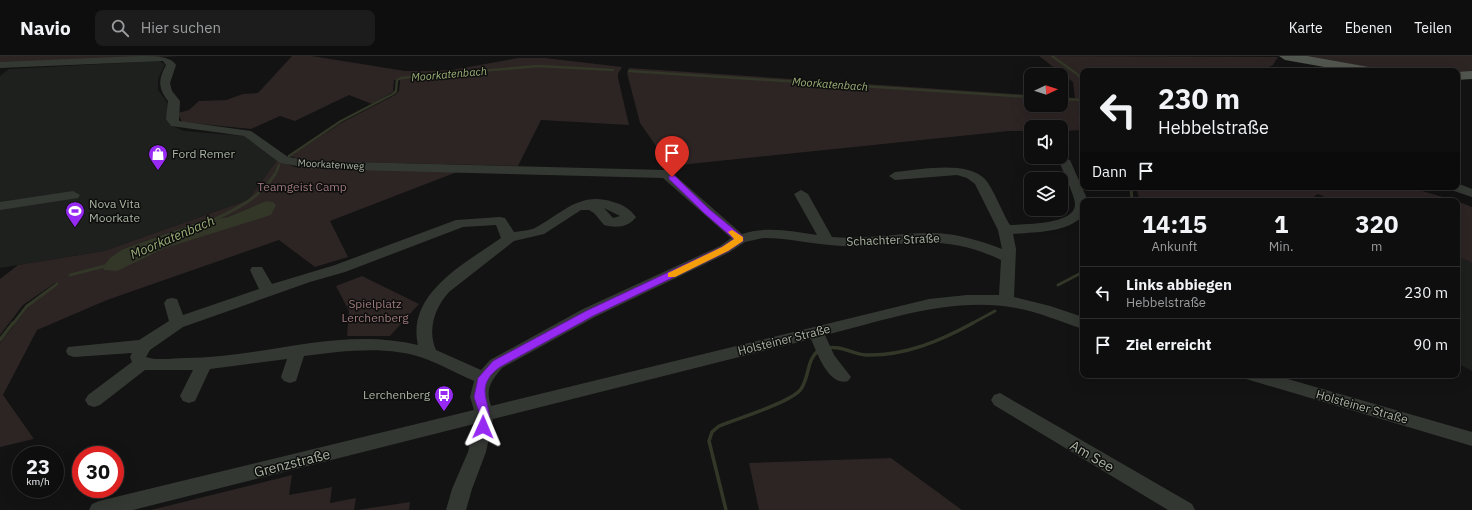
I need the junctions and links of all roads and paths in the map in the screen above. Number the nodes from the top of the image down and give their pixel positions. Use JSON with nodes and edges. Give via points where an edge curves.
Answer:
{"nodes":[{"id":1,"x":1285,"y":56,"type":"edge"},
{"id":2,"x":0,"y":66,"type":"edge"},
{"id":3,"x":1352,"y":68,"type":"edge"},
{"id":4,"x":1472,"y":75,"type":"edge"},
{"id":5,"x":1460,"y":76,"type":"edge"},
{"id":6,"x":1066,"y":164,"type":"edge"},
{"id":7,"x":895,"y":176,"type":"dead end"},
{"id":8,"x":1460,"y":188,"type":"edge"},
{"id":9,"x":1472,"y":193,"type":"edge"},
{"id":10,"x":801,"y":194,"type":"dead end"},
{"id":11,"x":73,"y":195,"type":"dead end"},
{"id":12,"x":1080,"y":198,"type":"edge"},
{"id":13,"x":0,"y":206,"type":"edge"},
{"id":14,"x":581,"y":206,"type":"dead end"},
{"id":15,"x":1080,"y":212,"type":"edge"},
{"id":16,"x":1005,"y":230,"type":"junction"},
{"id":17,"x":508,"y":237,"type":"junction"},
{"id":18,"x":740,"y":239,"type":"junction"},
{"id":19,"x":827,"y":241,"type":"junction"},
{"id":20,"x":1008,"y":258,"type":"junction"},
{"id":21,"x":257,"y":270,"type":"dead end"},
{"id":22,"x":268,"y":291,"type":"junction"},
{"id":23,"x":1006,"y":301,"type":"junction"},
{"id":24,"x":172,"y":303,"type":"dead end"},
{"id":25,"x":1080,"y":322,"type":"edge"},
{"id":26,"x":177,"y":323,"type":"junction"},
{"id":27,"x":821,"y":343,"type":"junction"},
{"id":28,"x":143,"y":346,"type":"junction"},
{"id":29,"x":298,"y":350,"type":"junction"},
{"id":30,"x":74,"y":351,"type":"dead end"},
{"id":31,"x":430,"y":354,"type":"junction"},
{"id":32,"x":141,"y":364,"type":"junction"},
{"id":33,"x":204,"y":364,"type":"junction"},
{"id":34,"x":290,"y":377,"type":"dead end"},
{"id":35,"x":842,"y":377,"type":"dead end"},
{"id":36,"x":483,"y":378,"type":"junction"},
{"id":37,"x":1262,"y":378,"type":"edge"},
{"id":38,"x":189,"y":396,"type":"dead end"},
{"id":39,"x":94,"y":400,"type":"dead end"},
{"id":40,"x":1000,"y":400,"type":"dead end"},
{"id":41,"x":485,"y":415,"type":"junction"},
{"id":42,"x":1472,"y":439,"type":"edge"},
{"id":43,"x":99,"y":510,"type":"edge"},
{"id":44,"x":456,"y":510,"type":"edge"},
{"id":45,"x":1185,"y":510,"type":"edge"}],
"edges":[{"from":1,"to":3,"type":"main road"},
{"from":2,"to":18,"type":"street","name":"Moorkatenweg","via":[[159,58],[169,60],[172,65],[164,78],[164,89],[174,100],[172,119],[175,124],[247,133],[284,160],[292,162],[314,165],[666,174]]},
{"from":4,"to":5,"type":"main road"},
{"from":6,"to":12,"type":"street"},
{"from":7,"to":16,"type":"street","via":[[957,171],[971,175],[980,182]]},
{"from":8,"to":9,"type":"street"},
{"from":10,"to":19,"type":"street"},
{"from":11,"to":13,"type":"street"},
{"from":14,"to":17,"type":"street","via":[[571,209],[538,231]]},
{"from":15,"to":16,"type":"street","via":[[1076,218],[1057,224]]},
{"from":16,"to":20,"type":"street"},
{"from":17,"to":22,"type":"street","via":[[500,221],[463,223],[340,269]]},
{"from":17,"to":31,"type":"street","via":[[444,288],[431,303],[424,338],[425,347]]},
{"from":18,"to":19,"type":"street","name":"Schachter Straße","via":[[767,234]]},
{"from":18,"to":36,"type":"street","name":"Schachter Straße","via":[[725,249],[589,313],[496,364]]},
{"from":19,"to":20,"type":"street","name":"Schachter Straße","via":[[947,238],[982,246]]},
{"from":20,"to":23,"type":"street"},
{"from":21,"to":22,"type":"street"},
{"from":22,"to":26,"type":"street"},
{"from":23,"to":25,"type":"street","name":"Holsteiner Straße"},
{"from":23,"to":27,"type":"street","name":"Holsteiner Straße","via":[[961,300],[929,304]]},
{"from":24,"to":26,"type":"street"},
{"from":26,"to":28,"type":"street"},
{"from":27,"to":35,"type":"street"},
{"from":27,"to":41,"type":"street","name":"Holsteiner Straße"},
{"from":28,"to":30,"type":"street"},
{"from":28,"to":32,"type":"street","via":[[138,357]]},
{"from":29,"to":31,"type":"street","via":[[342,345],[397,346]]},
{"from":29,"to":33,"type":"street"},
{"from":29,"to":34,"type":"street"},
{"from":31,"to":36,"type":"street"},
{"from":32,"to":33,"type":"street"},
{"from":32,"to":39,"type":"street"},
{"from":33,"to":38,"type":"street"},
{"from":36,"to":41,"type":"street","via":[[479,397]]},
{"from":37,"to":42,"type":"street","name":"Holsteiner Straße"},
{"from":40,"to":45,"type":"street","name":"Am See"},
{"from":41,"to":43,"type":"street","name":"Grenzstraße"},
{"from":41,"to":44,"type":"street","via":[[477,452]]}]}
